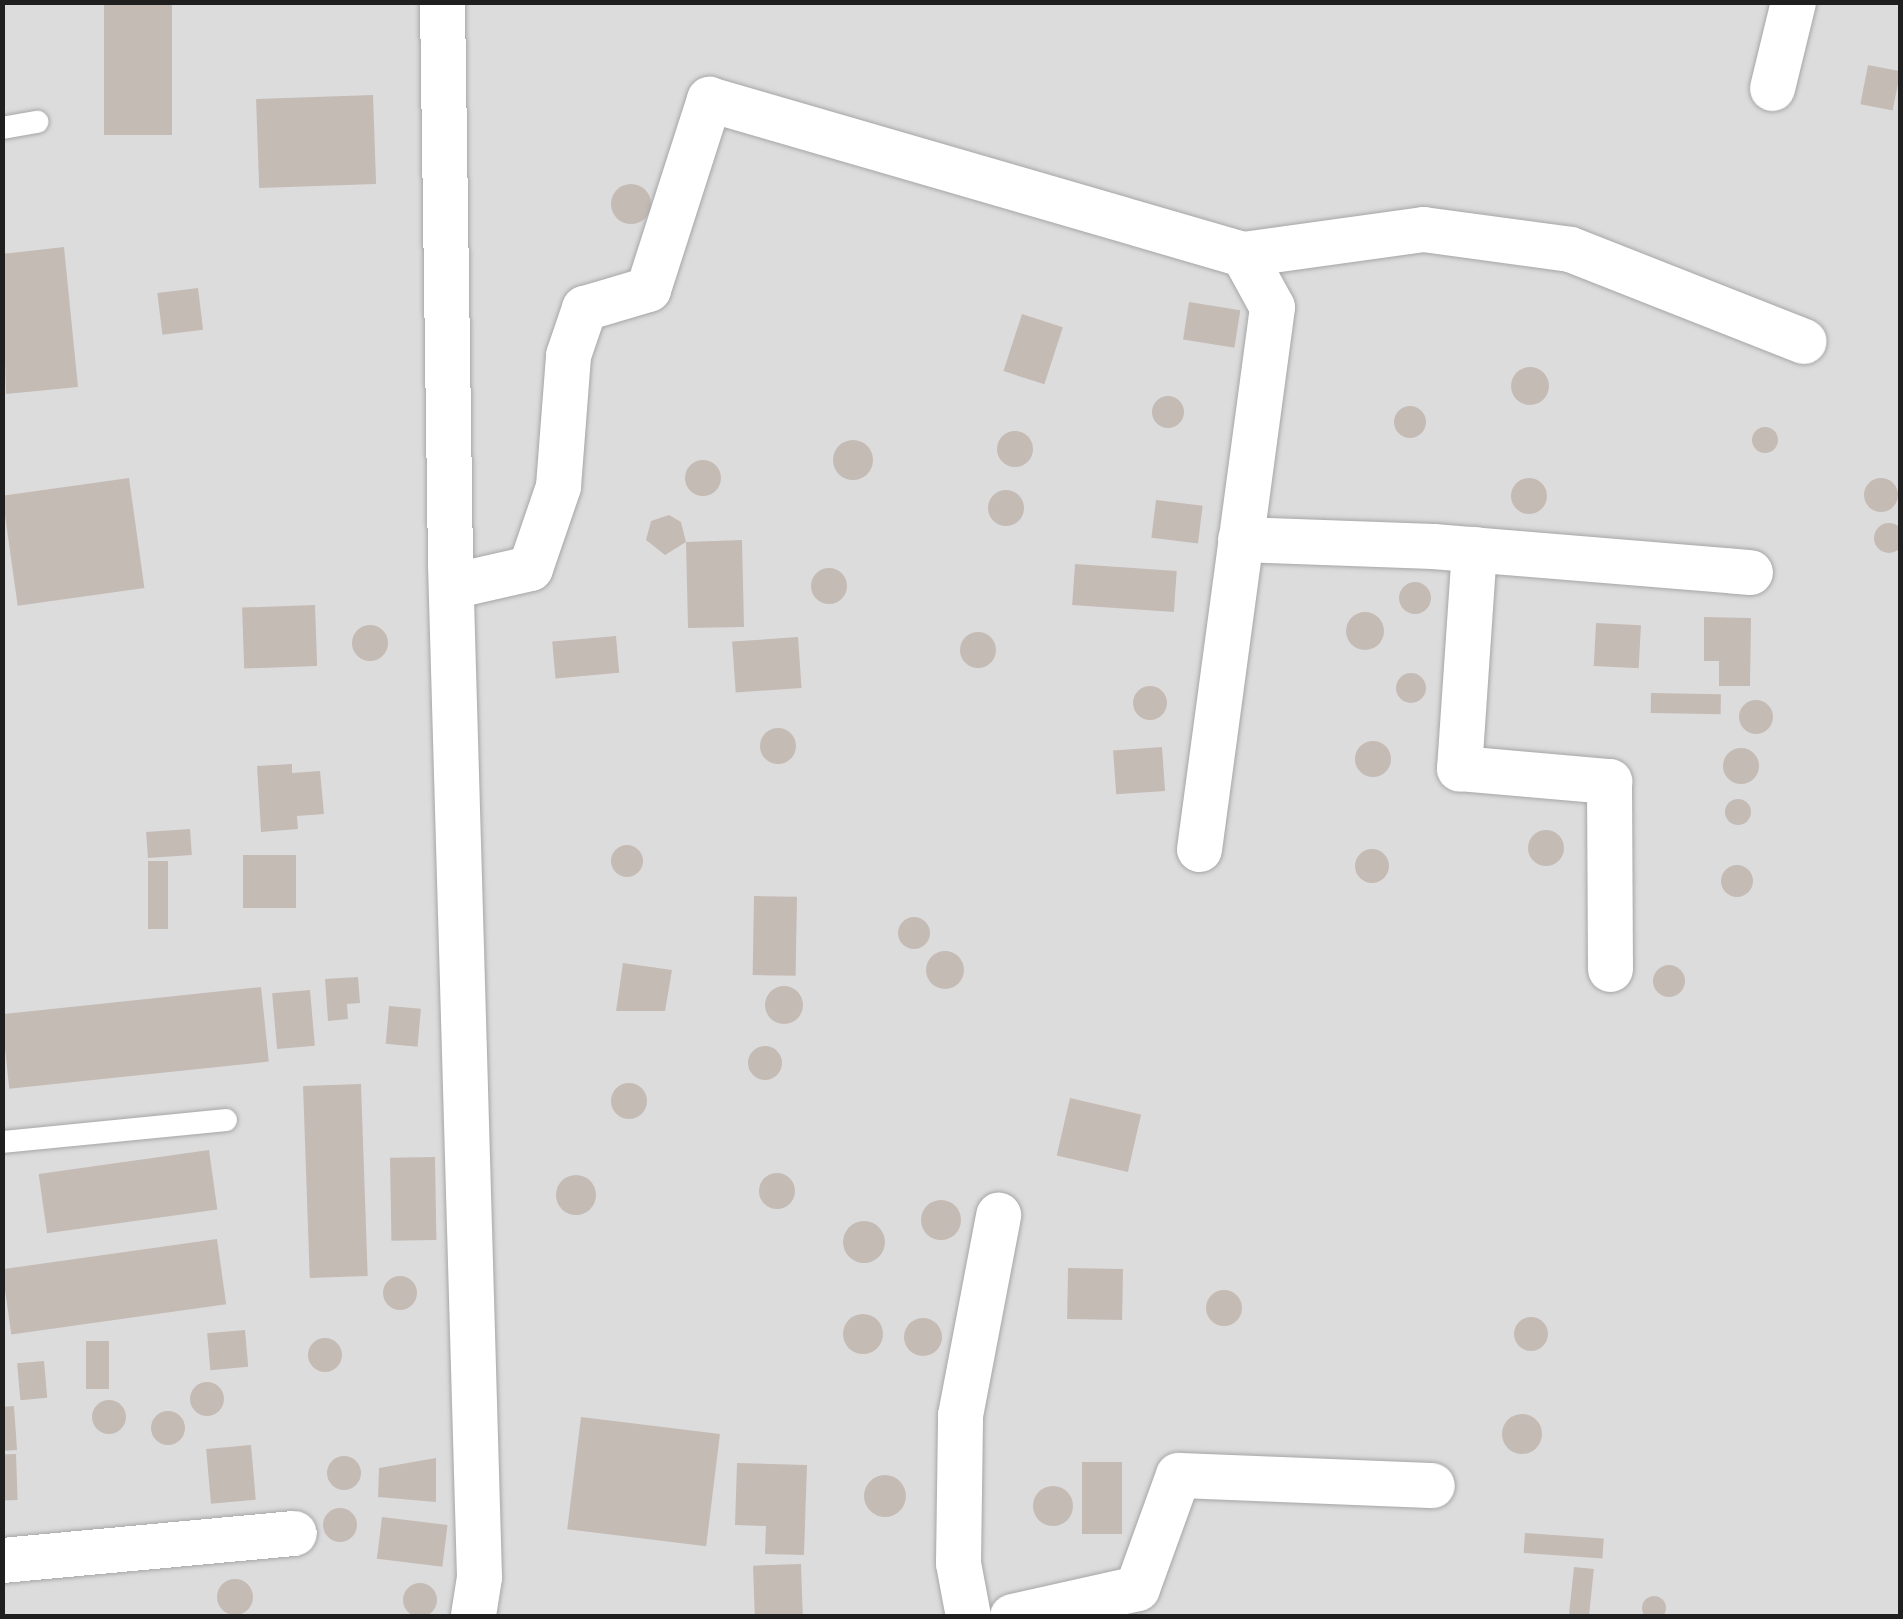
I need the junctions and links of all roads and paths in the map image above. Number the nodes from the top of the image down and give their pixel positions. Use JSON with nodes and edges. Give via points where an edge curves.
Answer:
{"nodes":[{"id":1,"x":442,"y":2,"type":"edge"},
{"id":2,"x":1793,"y":2,"type":"edge"},
{"id":3,"x":1772,"y":88,"type":"dead end"},
{"id":4,"x":37,"y":122,"type":"dead end"},
{"id":5,"x":2,"y":128,"type":"edge"},
{"id":6,"x":1243,"y":254,"type":"junction"},
{"id":7,"x":1803,"y":341,"type":"dead end"},
{"id":8,"x":1240,"y":539,"type":"junction"},
{"id":9,"x":1474,"y":549,"type":"junction"},
{"id":10,"x":1750,"y":572,"type":"dead end"},
{"id":11,"x":451,"y":586,"type":"junction"},
{"id":12,"x":1199,"y":850,"type":"dead end"},
{"id":13,"x":1610,"y":969,"type":"dead end"},
{"id":14,"x":226,"y":1120,"type":"dead end"},
{"id":15,"x":2,"y":1142,"type":"edge"},
{"id":16,"x":998,"y":1215,"type":"dead end"},
{"id":17,"x":1432,"y":1486,"type":"dead end"},
{"id":18,"x":294,"y":1533,"type":"dead end"},
{"id":19,"x":2,"y":1560,"type":"edge"},
{"id":20,"x":473,"y":1616,"type":"edge"},
{"id":21,"x":968,"y":1616,"type":"edge"},
{"id":22,"x":1012,"y":1616,"type":"edge"}],
"edges":[{"from":1,"to":11,"type":"street"},
{"from":2,"to":3,"type":"street"},
{"from":4,"to":5,"type":"lane"},
{"from":6,"to":7,"type":"street","via":[[1423,229],[1570,249]]},
{"from":6,"to":8,"type":"street","via":[[1272,306]]},
{"from":6,"to":11,"type":"street","via":[[709,99],[648,290],[584,308],[568,356],[558,486],[530,568]]},
{"from":8,"to":9,"type":"street"},
{"from":8,"to":12,"type":"street"},
{"from":9,"to":10,"type":"street"},
{"from":9,"to":13,"type":"street","via":[[1459,768],[1608,781]]},
{"from":11,"to":20,"type":"street","via":[[478,1578]]},
{"from":14,"to":15,"type":"lane"},
{"from":16,"to":21,"type":"street","via":[[960,1415],[958,1564]]},
{"from":17,"to":22,"type":"street","via":[[1178,1475],[1137,1588]]},
{"from":18,"to":19,"type":"street"}]}
